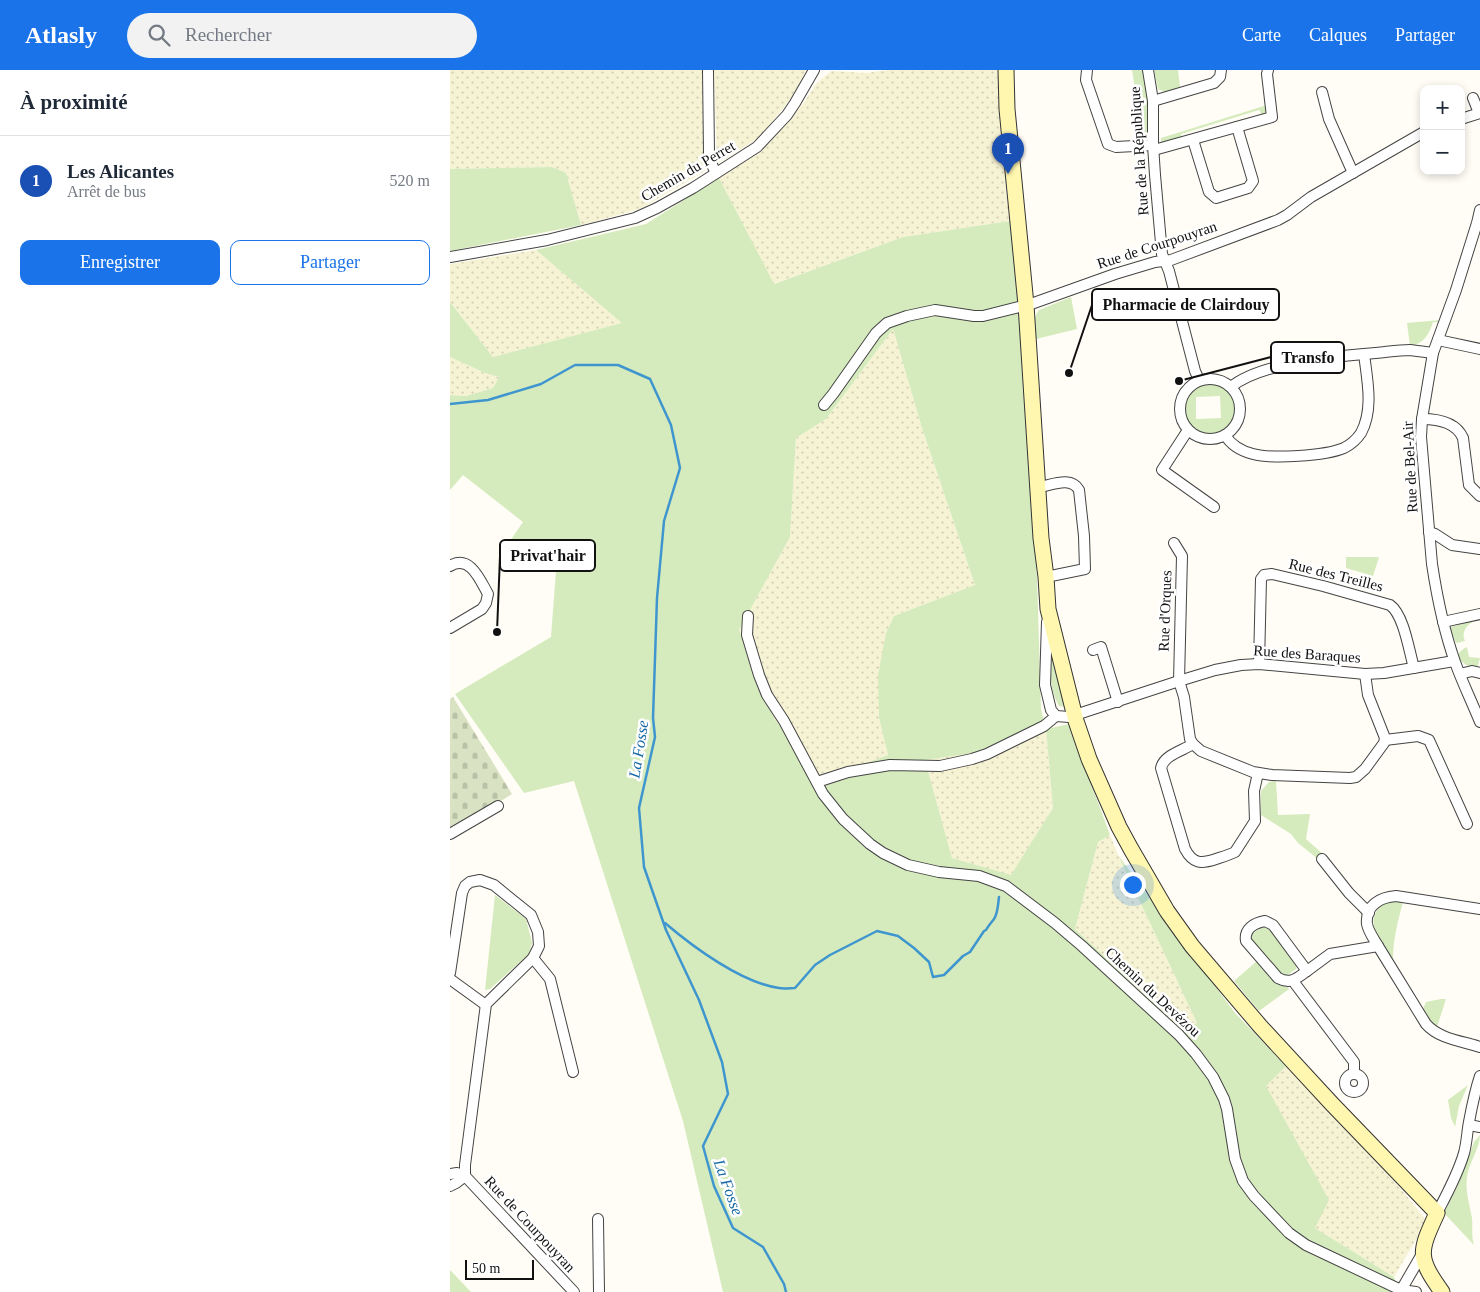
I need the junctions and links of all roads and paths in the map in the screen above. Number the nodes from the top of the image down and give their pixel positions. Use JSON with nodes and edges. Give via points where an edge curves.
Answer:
{"nodes":[{"id":1,"x":708,"y":70,"type":"edge"},
{"id":2,"x":814,"y":70,"type":"edge"},
{"id":3,"x":1006,"y":70,"type":"edge"},
{"id":4,"x":1087,"y":70,"type":"edge"},
{"id":5,"x":1148,"y":70,"type":"edge"},
{"id":6,"x":1221,"y":70,"type":"edge"},
{"id":7,"x":1268,"y":70,"type":"edge"},
{"id":8,"x":1322,"y":92,"type":"dead end"},
{"id":9,"x":1473,"y":98,"type":"dead end"},
{"id":10,"x":1153,"y":101,"type":"junction"},
{"id":11,"x":1479,"y":113,"type":"edge"},
{"id":12,"x":1465,"y":117,"type":"edge"},
{"id":13,"x":1237,"y":127,"type":"junction"},
{"id":14,"x":1420,"y":134,"type":"edge"},
{"id":15,"x":1194,"y":140,"type":"junction"},
{"id":16,"x":1153,"y":148,"type":"junction"},
{"id":17,"x":716,"y":173,"type":"junction"},
{"id":18,"x":1353,"y":174,"type":"junction"},
{"id":19,"x":1480,"y":210,"type":"edge"},
{"id":20,"x":450,"y":257,"type":"edge"},
{"id":21,"x":1164,"y":261,"type":"junction"},
{"id":22,"x":1026,"y":305,"type":"junction"},
{"id":23,"x":1438,"y":340,"type":"junction"},
{"id":24,"x":1480,"y":349,"type":"edge"},
{"id":25,"x":1433,"y":353,"type":"junction"},
{"id":26,"x":1364,"y":354,"type":"junction"},
{"id":27,"x":1199,"y":380,"type":"junction"},
{"id":28,"x":1232,"y":387,"type":"junction"},
{"id":29,"x":824,"y":405,"type":"dead end"},
{"id":30,"x":1422,"y":419,"type":"junction"},
{"id":31,"x":1188,"y":430,"type":"junction"},
{"id":32,"x":1225,"y":435,"type":"junction"},
{"id":33,"x":1039,"y":487,"type":"junction"},
{"id":34,"x":1480,"y":496,"type":"edge"},
{"id":35,"x":1214,"y":506,"type":"dead end"},
{"id":36,"x":1429,"y":532,"type":"junction"},
{"id":37,"x":1174,"y":543,"type":"dead end"},
{"id":38,"x":1480,"y":549,"type":"edge"},
{"id":39,"x":450,"y":566,"type":"edge"},
{"id":40,"x":1046,"y":577,"type":"junction"},
{"id":41,"x":1048,"y":609,"type":"junction"},
{"id":42,"x":1480,"y":614,"type":"edge"},
{"id":43,"x":748,"y":616,"type":"dead end"},
{"id":44,"x":1444,"y":622,"type":"junction"},
{"id":45,"x":450,"y":628,"type":"edge"},
{"id":46,"x":1101,"y":647,"type":"dead end"},
{"id":47,"x":1454,"y":661,"type":"junction"},
{"id":48,"x":1259,"y":664,"type":"junction"},
{"id":49,"x":1414,"y":668,"type":"junction"},
{"id":50,"x":1480,"y":673,"type":"edge"},
{"id":51,"x":1365,"y":674,"type":"junction"},
{"id":52,"x":1460,"y":674,"type":"junction"},
{"id":53,"x":1179,"y":681,"type":"junction"},
{"id":54,"x":1118,"y":702,"type":"junction"},
{"id":55,"x":1056,"y":716,"type":"junction"},
{"id":56,"x":1074,"y":716,"type":"junction"},
{"id":57,"x":1480,"y":722,"type":"edge"},
{"id":58,"x":1385,"y":740,"type":"junction"},
{"id":59,"x":1193,"y":744,"type":"junction"},
{"id":60,"x":1258,"y":773,"type":"junction"},
{"id":61,"x":817,"y":782,"type":"junction"},
{"id":62,"x":498,"y":806,"type":"dead end"},
{"id":63,"x":1467,"y":824,"type":"dead end"},
{"id":64,"x":450,"y":834,"type":"edge"},
{"id":65,"x":1322,"y":859,"type":"dead end"},
{"id":66,"x":1480,"y":909,"type":"edge"},
{"id":67,"x":1369,"y":913,"type":"junction"},
{"id":68,"x":1378,"y":946,"type":"junction"},
{"id":69,"x":534,"y":958,"type":"junction"},
{"id":70,"x":1307,"y":970,"type":"junction"},
{"id":71,"x":450,"y":974,"type":"edge"},
{"id":72,"x":450,"y":980,"type":"edge"},
{"id":73,"x":1293,"y":981,"type":"junction"},
{"id":74,"x":486,"y":1004,"type":"junction"},
{"id":75,"x":1480,"y":1047,"type":"edge"},
{"id":76,"x":572,"y":1072,"type":"dead end"},
{"id":77,"x":1354,"y":1074,"type":"dead end"},
{"id":78,"x":1480,"y":1076,"type":"edge"},
{"id":79,"x":1469,"y":1125,"type":"junction"},
{"id":80,"x":1480,"y":1127,"type":"edge"},
{"id":81,"x":450,"y":1174,"type":"edge"},
{"id":82,"x":465,"y":1176,"type":"junction"},
{"id":83,"x":450,"y":1186,"type":"edge"},
{"id":84,"x":1437,"y":1213,"type":"junction"},
{"id":85,"x":598,"y":1219,"type":"dead end"},
{"id":86,"x":1422,"y":1254,"type":"junction"},
{"id":87,"x":1401,"y":1291,"type":"edge"},
{"id":88,"x":574,"y":1292,"type":"edge"},
{"id":89,"x":599,"y":1292,"type":"edge"},
{"id":90,"x":1416,"y":1292,"type":"edge"},
{"id":91,"x":1442,"y":1292,"type":"edge"}],
"edges":[{"from":1,"to":17,"type":"street","via":[[709,152]]},
{"from":2,"to":17,"type":"street","name":"Chemin du Perret","via":[[795,103],[757,147]]},
{"from":3,"to":22,"type":"street"},
{"from":4,"to":16,"type":"street","via":[[1086,80],[1108,144]]},
{"from":5,"to":10,"type":"street","name":"Rue de la République"},
{"from":6,"to":10,"type":"street","via":[[1214,83]]},
{"from":7,"to":13,"type":"street","via":[[1272,117]]},
{"from":8,"to":18,"type":"street","via":[[1329,119]]},
{"from":9,"to":11,"type":"street"},
{"from":10,"to":16,"type":"street","name":"Rue de la République"},
{"from":11,"to":12,"type":"street"},
{"from":13,"to":15,"type":"street"},
{"from":13,"to":15,"type":"street","via":[[1253,181],[1248,188],[1216,198],[1211,194]]},
{"from":14,"to":18,"type":"street","name":"Rue de Courpouyran"},
{"from":15,"to":16,"type":"street"},
{"from":16,"to":21,"type":"street","name":"Rue de la République"},
{"from":17,"to":20,"type":"street","name":"Chemin du Perret","via":[[675,199],[635,218],[547,240]]},
{"from":18,"to":21,"type":"street","name":"Rue de Courpouyran","via":[[1278,220]]},
{"from":19,"to":23,"type":"street","name":"Rue de Bel-Air"},
{"from":21,"to":22,"type":"street","name":"Rue de Courpouyran","via":[[1124,271]]},
{"from":21,"to":27,"type":"street","name":"Rue de la République"},
{"from":22,"to":29,"type":"street","name":"Rue de Courpouyran","via":[[983,316],[935,310],[887,323],[876,333]]},
{"from":22,"to":33,"type":"street"},
{"from":23,"to":24,"type":"street"},
{"from":23,"to":25,"type":"street","name":"Rue de Bel-Air"},
{"from":25,"to":26,"type":"street","via":[[1410,350]]},
{"from":25,"to":30,"type":"street","name":"Rue de Bel-Air"},
{"from":26,"to":28,"type":"street","via":[[1280,366],[1245,378]]},
{"from":26,"to":32,"type":"street","via":[[1369,396],[1367,417],[1360,435],[1344,448],[1274,457],[1250,453],[1231,444]]},
{"from":27,"to":28,"type":"street","via":[[1216,379]]},
{"from":27,"to":31,"type":"street","via":[[1191,385],[1181,400],[1181,417]]},
{"from":28,"to":32,"type":"street","via":[[1239,398],[1240,414],[1232,430]]},
{"from":30,"to":34,"type":"street","via":[[1453,425],[1461,433],[1469,485]]},
{"from":30,"to":36,"type":"street","name":"Rue de Bel-Air"},
{"from":31,"to":32,"type":"street","via":[[1203,438]]},
{"from":31,"to":35,"type":"street","via":[[1162,470]]},
{"from":33,"to":40,"type":"street"},
{"from":33,"to":40,"type":"street","via":[[1066,482],[1077,486],[1084,536],[1085,569]]},
{"from":36,"to":38,"type":"street","via":[[1452,545]]},
{"from":36,"to":44,"type":"street","name":"Rue de Bel-Air","via":[[1435,584]]},
{"from":37,"to":53,"type":"street","name":"Rue d'Orques","via":[[1182,556]]},
{"from":39,"to":45,"type":"street","via":[[465,563],[473,568],[488,594],[482,609]]},
{"from":40,"to":41,"type":"street"},
{"from":41,"to":55,"type":"street","via":[[1045,685],[1051,710]]},
{"from":41,"to":56,"type":"street"},
{"from":42,"to":44,"type":"street"},
{"from":43,"to":61,"type":"street","name":"Chemin du Devézou","via":[[747,635],[767,695]]},
{"from":44,"to":47,"type":"street","name":"Rue de Bel-Air"},
{"from":46,"to":54,"type":"street"},
{"from":47,"to":49,"type":"street","name":"Rue des Baraques"},
{"from":47,"to":52,"type":"street","name":"Rue de Bel-Air"},
{"from":48,"to":49,"type":"street","name":"Rue des Treilles","via":[[1262,579],[1272,574],[1390,604],[1402,620]]},
{"from":48,"to":51,"type":"street","name":"Rue des Baraques"},
{"from":48,"to":53,"type":"street","name":"Rue des Baraques","via":[[1229,667]]},
{"from":49,"to":51,"type":"street","name":"Rue des Baraques"},
{"from":50,"to":52,"type":"street"},
{"from":51,"to":58,"type":"street","via":[[1368,695]]},
{"from":52,"to":57,"type":"street","name":"Rue de Bel-Air"},
{"from":53,"to":54,"type":"street","name":"Rue des Baraques"},
{"from":53,"to":59,"type":"street","name":"Rue d'Orques"},
{"from":54,"to":56,"type":"street","name":"Rue des Baraques"},
{"from":55,"to":56,"type":"street","name":"Rue des Baraques"},
{"from":55,"to":61,"type":"street","via":[[1044,726],[972,759],[940,766],[890,765],[848,772]]},
{"from":56,"to":84,"type":"street","via":[[1119,827],[1167,911],[1192,946],[1260,1026]]},
{"from":58,"to":60,"type":"street","via":[[1365,769],[1356,776]]},
{"from":58,"to":63,"type":"street","via":[[1418,736],[1428,740]]},
{"from":59,"to":60,"type":"street","via":[[1202,751]]},
{"from":59,"to":60,"type":"street","via":[[1164,761],[1161,768],[1184,849],[1195,861],[1205,862],[1231,854],[1238,847],[1256,819],[1254,791]]},
{"from":61,"to":87,"type":"street","name":"Chemin du Devézou","via":[[822,794],[843,819],[884,853],[908,865],[979,876],[1006,886],[1082,946],[1179,1035],[1213,1077],[1227,1109],[1235,1159],[1243,1181],[1254,1196],[1306,1245]]},
{"from":62,"to":64,"type":"street"},
{"from":65,"to":67,"type":"street"},
{"from":66,"to":67,"type":"street","via":[[1387,896],[1374,904]]},
{"from":67,"to":68,"type":"street","via":[[1367,923]]},
{"from":68,"to":70,"type":"street","via":[[1330,954]]},
{"from":68,"to":75,"type":"street","via":[[1432,1030]]},
{"from":69,"to":71,"type":"street","via":[[539,946],[538,932],[531,915],[494,885],[480,880],[470,882],[462,893]]},
{"from":69,"to":74,"type":"street"},
{"from":69,"to":76,"type":"street","via":[[550,980]]},
{"from":70,"to":73,"type":"street"},
{"from":70,"to":73,"type":"street","via":[[1273,925],[1262,922],[1249,928],[1245,934],[1246,941],[1278,978]]},
{"from":72,"to":74,"type":"street"},
{"from":73,"to":77,"type":"street","via":[[1354,1062]]},
{"from":74,"to":82,"type":"street"},
{"from":78,"to":79,"type":"street"},
{"from":79,"to":80,"type":"street"},
{"from":79,"to":84,"type":"street","via":[[1464,1154]]},
{"from":81,"to":82,"type":"street"},
{"from":82,"to":83,"type":"street"},
{"from":82,"to":88,"type":"street","name":"Rue de Courpouyran"},
{"from":84,"to":86,"type":"street","via":[[1425,1238]]},
{"from":85,"to":89,"type":"street"},
{"from":86,"to":87,"type":"street"},
{"from":86,"to":91,"type":"street","via":[[1425,1266]]},
{"from":87,"to":90,"type":"street","name":"Chemin du Devézou"}]}
